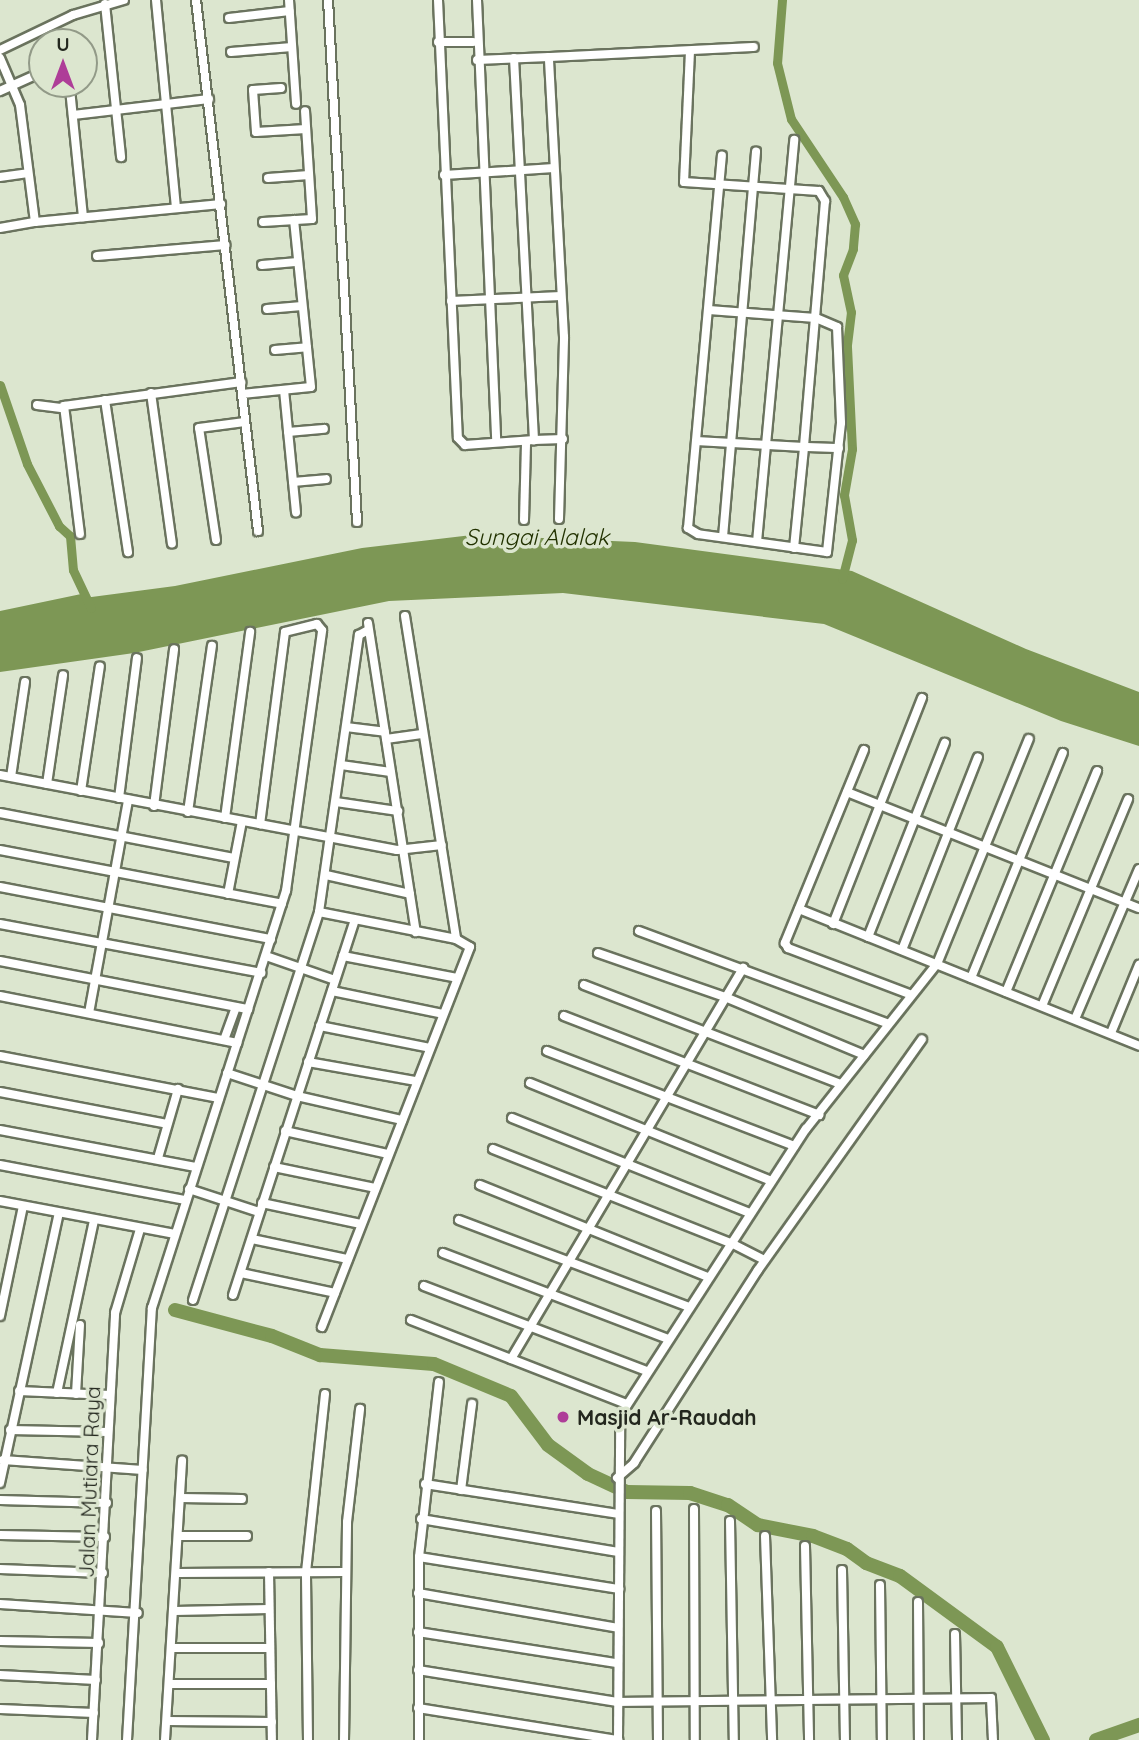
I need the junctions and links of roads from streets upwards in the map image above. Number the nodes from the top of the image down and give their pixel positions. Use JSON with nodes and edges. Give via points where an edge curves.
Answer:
{"nodes":[{"id":1,"x":124,"y":0,"type":"edge"},
{"id":2,"x":156,"y":0,"type":"edge"},
{"id":3,"x":196,"y":0,"type":"edge"},
{"id":4,"x":289,"y":0,"type":"edge"},
{"id":5,"x":328,"y":0,"type":"edge"},
{"id":6,"x":438,"y":0,"type":"edge"},
{"id":7,"x":477,"y":0,"type":"edge"},
{"id":8,"x":105,"y":4,"type":"junction"},
{"id":9,"x":290,"y":11,"type":"junction"},
{"id":10,"x":229,"y":18,"type":"dead end"},
{"id":11,"x":438,"y":42,"type":"junction"},
{"id":12,"x":472,"y":42,"type":"dead end"},
{"id":13,"x":292,"y":47,"type":"junction"},
{"id":14,"x":754,"y":47,"type":"dead end"},
{"id":15,"x":0,"y":50,"type":"edge"},
{"id":16,"x":690,"y":51,"type":"junction"},
{"id":17,"x":231,"y":52,"type":"dead end"},
{"id":18,"x":549,"y":57,"type":"junction"},
{"id":19,"x":0,"y":58,"type":"edge"},
{"id":20,"x":514,"y":58,"type":"junction"},
{"id":21,"x":477,"y":60,"type":"junction"},
{"id":22,"x":28,"y":78,"type":"edge"},
{"id":23,"x":11,"y":86,"type":"junction"},
{"id":24,"x":281,"y":88,"type":"dead end"},
{"id":25,"x":0,"y":91,"type":"edge"},
{"id":26,"x":71,"y":98,"type":"edge"},
{"id":27,"x":209,"y":99,"type":"junction"},
{"id":28,"x":164,"y":103,"type":"junction"},
{"id":29,"x":296,"y":104,"type":"dead end"},
{"id":30,"x":116,"y":109,"type":"junction"},
{"id":31,"x":305,"y":111,"type":"dead end"},
{"id":32,"x":73,"y":115,"type":"junction"},
{"id":33,"x":306,"y":129,"type":"junction"},
{"id":34,"x":794,"y":140,"type":"dead end"},
{"id":35,"x":756,"y":151,"type":"dead end"},
{"id":36,"x":722,"y":156,"type":"dead end"},
{"id":37,"x":121,"y":157,"type":"dead end"},
{"id":38,"x":554,"y":168,"type":"junction"},
{"id":39,"x":519,"y":170,"type":"junction"},
{"id":40,"x":483,"y":171,"type":"junction"},
{"id":41,"x":28,"y":173,"type":"junction"},
{"id":42,"x":309,"y":175,"type":"junction"},
{"id":43,"x":444,"y":176,"type":"junction"},
{"id":44,"x":0,"y":177,"type":"edge"},
{"id":45,"x":268,"y":178,"type":"dead end"},
{"id":46,"x":720,"y":185,"type":"junction"},
{"id":47,"x":754,"y":186,"type":"junction"},
{"id":48,"x":790,"y":189,"type":"junction"},
{"id":49,"x":221,"y":204,"type":"junction"},
{"id":50,"x":176,"y":208,"type":"junction"},
{"id":51,"x":83,"y":217,"type":"junction"},
{"id":52,"x":294,"y":220,"type":"junction"},
{"id":53,"x":34,"y":222,"type":"junction"},
{"id":54,"x":263,"y":222,"type":"dead end"},
{"id":55,"x":0,"y":228,"type":"edge"},
{"id":56,"x":226,"y":245,"type":"junction"},
{"id":57,"x":97,"y":256,"type":"dead end"},
{"id":58,"x":298,"y":262,"type":"junction"},
{"id":59,"x":262,"y":265,"type":"dead end"},
{"id":60,"x":561,"y":296,"type":"junction"},
{"id":61,"x":526,"y":298,"type":"junction"},
{"id":62,"x":489,"y":299,"type":"junction"},
{"id":63,"x":451,"y":301,"type":"junction"},
{"id":64,"x":302,"y":306,"type":"junction"},
{"id":65,"x":267,"y":309,"type":"dead end"},
{"id":66,"x":709,"y":310,"type":"junction"},
{"id":67,"x":744,"y":313,"type":"junction"},
{"id":68,"x":780,"y":315,"type":"junction"},
{"id":69,"x":816,"y":318,"type":"junction"},
{"id":70,"x":307,"y":347,"type":"junction"},
{"id":71,"x":275,"y":351,"type":"dead end"},
{"id":72,"x":241,"y":382,"type":"junction"},
{"id":73,"x":284,"y":390,"type":"junction"},
{"id":74,"x":150,"y":393,"type":"junction"},
{"id":75,"x":242,"y":394,"type":"junction"},
{"id":76,"x":105,"y":400,"type":"junction"},
{"id":77,"x":37,"y":405,"type":"dead end"},
{"id":78,"x":63,"y":408,"type":"junction"},
{"id":79,"x":245,"y":422,"type":"junction"},
{"id":80,"x":324,"y":429,"type":"dead end"},
{"id":81,"x":288,"y":432,"type":"junction"},
{"id":82,"x":563,"y":439,"type":"junction"},
{"id":83,"x":530,"y":440,"type":"junction"},
{"id":84,"x":696,"y":441,"type":"junction"},
{"id":85,"x":496,"y":442,"type":"junction"},
{"id":86,"x":730,"y":443,"type":"junction"},
{"id":87,"x":768,"y":445,"type":"junction"},
{"id":88,"x":804,"y":447,"type":"junction"},
{"id":89,"x":839,"y":448,"type":"junction"},
{"id":90,"x":326,"y":479,"type":"dead end"},
{"id":91,"x":293,"y":482,"type":"junction"},
{"id":92,"x":296,"y":512,"type":"dead end"},
{"id":93,"x":524,"y":520,"type":"dead end"},
{"id":94,"x":559,"y":520,"type":"dead end"},
{"id":95,"x":357,"y":522,"type":"dead end"},
{"id":96,"x":258,"y":531,"type":"dead end"},
{"id":97,"x":80,"y":534,"type":"dead end"},
{"id":98,"x":723,"y":537,"type":"junction"},
{"id":99,"x":216,"y":540,"type":"dead end"},
{"id":100,"x":757,"y":542,"type":"junction"},
{"id":101,"x":172,"y":544,"type":"dead end"},
{"id":102,"x":794,"y":548,"type":"junction"},
{"id":103,"x":128,"y":552,"type":"dead end"},
{"id":104,"x":405,"y":616,"type":"dead end"},
{"id":105,"x":250,"y":632,"type":"dead end"},
{"id":106,"x":212,"y":646,"type":"dead end"},
{"id":107,"x":174,"y":649,"type":"dead end"},
{"id":108,"x":138,"y":659,"type":"dead end"},
{"id":109,"x":100,"y":666,"type":"dead end"},
{"id":110,"x":63,"y":675,"type":"dead end"},
{"id":111,"x":25,"y":682,"type":"dead end"},
{"id":112,"x":922,"y":698,"type":"dead end"},
{"id":113,"x":346,"y":727,"type":"junction"},
{"id":114,"x":422,"y":734,"type":"junction"},
{"id":115,"x":385,"y":735,"type":"junction"},
{"id":116,"x":1029,"y":738,"type":"dead end"},
{"id":117,"x":945,"y":743,"type":"dead end"},
{"id":118,"x":864,"y":750,"type":"dead end"},
{"id":119,"x":1063,"y":753,"type":"dead end"},
{"id":120,"x":978,"y":757,"type":"dead end"},
{"id":121,"x":341,"y":765,"type":"junction"},
{"id":122,"x":1097,"y":771,"type":"dead end"},
{"id":123,"x":391,"y":772,"type":"junction"},
{"id":124,"x":0,"y":775,"type":"edge"},
{"id":125,"x":10,"y":777,"type":"junction"},
{"id":126,"x":47,"y":784,"type":"junction"},
{"id":127,"x":81,"y":791,"type":"junction"},
{"id":128,"x":847,"y":792,"type":"junction"},
{"id":129,"x":123,"y":799,"type":"junction"},
{"id":130,"x":1128,"y":799,"type":"dead end"},
{"id":131,"x":336,"y":802,"type":"junction"},
{"id":132,"x":882,"y":805,"type":"junction"},
{"id":133,"x":154,"y":806,"type":"junction"},
{"id":134,"x":398,"y":811,"type":"junction"},
{"id":135,"x":188,"y":812,"type":"junction"},
{"id":136,"x":0,"y":813,"type":"edge"},
{"id":137,"x":225,"y":818,"type":"junction"},
{"id":138,"x":916,"y":818,"type":"junction"},
{"id":139,"x":242,"y":821,"type":"junction"},
{"id":140,"x":260,"y":824,"type":"junction"},
{"id":141,"x":296,"y":831,"type":"junction"},
{"id":142,"x":949,"y":831,"type":"junction"},
{"id":143,"x":120,"y":836,"type":"junction"},
{"id":144,"x":332,"y":838,"type":"junction"},
{"id":145,"x":442,"y":845,"type":"junction"},
{"id":146,"x":985,"y":845,"type":"junction"},
{"id":147,"x":0,"y":850,"type":"edge"},
{"id":148,"x":404,"y":850,"type":"junction"},
{"id":149,"x":234,"y":858,"type":"junction"},
{"id":150,"x":1020,"y":860,"type":"junction"},
{"id":151,"x":1139,"y":869,"type":"edge"},
{"id":152,"x":113,"y":871,"type":"junction"},
{"id":153,"x":1055,"y":874,"type":"junction"},
{"id":154,"x":326,"y":875,"type":"junction"},
{"id":155,"x":0,"y":887,"type":"edge"},
{"id":156,"x":1090,"y":888,"type":"junction"},
{"id":157,"x":228,"y":894,"type":"junction"},
{"id":158,"x":410,"y":894,"type":"junction"},
{"id":159,"x":1125,"y":902,"type":"junction"},
{"id":160,"x":282,"y":904,"type":"junction"},
{"id":161,"x":107,"y":906,"type":"junction"},
{"id":162,"x":1139,"y":908,"type":"edge"},
{"id":163,"x":799,"y":909,"type":"junction"},
{"id":164,"x":319,"y":912,"type":"junction"},
{"id":165,"x":355,"y":920,"type":"junction"},
{"id":166,"x":833,"y":924,"type":"junction"},
{"id":167,"x":0,"y":925,"type":"edge"},
{"id":168,"x":416,"y":932,"type":"junction"},
{"id":169,"x":639,"y":932,"type":"dead end"},
{"id":170,"x":868,"y":937,"type":"junction"},
{"id":171,"x":271,"y":939,"type":"junction"},
{"id":172,"x":456,"y":939,"type":"junction"},
{"id":173,"x":102,"y":943,"type":"junction"},
{"id":174,"x":902,"y":950,"type":"junction"},
{"id":175,"x":598,"y":953,"type":"dead end"},
{"id":176,"x":266,"y":956,"type":"junction"},
{"id":177,"x":343,"y":956,"type":"junction"},
{"id":178,"x":0,"y":961,"type":"edge"},
{"id":179,"x":937,"y":964,"type":"junction"},
{"id":180,"x":1139,"y":965,"type":"edge"},
{"id":181,"x":299,"y":968,"type":"junction"},
{"id":182,"x":743,"y":968,"type":"junction"},
{"id":183,"x":261,"y":973,"type":"junction"},
{"id":184,"x":457,"y":978,"type":"junction"},
{"id":185,"x":971,"y":978,"type":"junction"},
{"id":186,"x":95,"y":979,"type":"junction"},
{"id":187,"x":335,"y":980,"type":"junction"},
{"id":188,"x":584,"y":985,"type":"dead end"},
{"id":189,"x":332,"y":991,"type":"junction"},
{"id":190,"x":1006,"y":992,"type":"junction"},
{"id":191,"x":909,"y":994,"type":"junction"},
{"id":192,"x":0,"y":996,"type":"edge"},
{"id":193,"x":725,"y":997,"type":"junction"},
{"id":194,"x":1042,"y":1006,"type":"junction"},
{"id":195,"x":236,"y":1007,"type":"junction"},
{"id":196,"x":248,"y":1009,"type":"junction"},
{"id":197,"x":89,"y":1013,"type":"junction"},
{"id":198,"x":443,"y":1014,"type":"junction"},
{"id":199,"x":564,"y":1016,"type":"dead end"},
{"id":200,"x":1075,"y":1020,"type":"junction"},
{"id":201,"x":886,"y":1023,"type":"junction"},
{"id":202,"x":320,"y":1026,"type":"junction"},
{"id":203,"x":705,"y":1032,"type":"junction"},
{"id":204,"x":1111,"y":1034,"type":"junction"},
{"id":205,"x":922,"y":1038,"type":"dead end"},
{"id":206,"x":224,"y":1040,"type":"junction"},
{"id":207,"x":237,"y":1043,"type":"junction"},
{"id":208,"x":1139,"y":1046,"type":"edge"},
{"id":209,"x":429,"y":1048,"type":"junction"},
{"id":210,"x":547,"y":1051,"type":"dead end"},
{"id":211,"x":864,"y":1055,"type":"junction"},
{"id":212,"x":0,"y":1056,"type":"edge"},
{"id":213,"x":308,"y":1062,"type":"junction"},
{"id":214,"x":686,"y":1063,"type":"junction"},
{"id":215,"x":227,"y":1073,"type":"junction"},
{"id":216,"x":416,"y":1082,"type":"junction"},
{"id":217,"x":530,"y":1083,"type":"dead end"},
{"id":218,"x":263,"y":1084,"type":"junction"},
{"id":219,"x":841,"y":1084,"type":"junction"},
{"id":220,"x":178,"y":1089,"type":"junction"},
{"id":221,"x":0,"y":1092,"type":"edge"},
{"id":222,"x":297,"y":1096,"type":"junction"},
{"id":223,"x":667,"y":1097,"type":"junction"},
{"id":224,"x":219,"y":1098,"type":"junction"},
{"id":225,"x":819,"y":1115,"type":"junction"},
{"id":226,"x":512,"y":1118,"type":"dead end"},
{"id":227,"x":402,"y":1120,"type":"junction"},
{"id":228,"x":167,"y":1124,"type":"junction"},
{"id":229,"x":648,"y":1129,"type":"junction"},
{"id":230,"x":0,"y":1130,"type":"edge"},
{"id":231,"x":285,"y":1131,"type":"junction"},
{"id":232,"x":794,"y":1146,"type":"junction"},
{"id":233,"x":493,"y":1149,"type":"dead end"},
{"id":234,"x":388,"y":1154,"type":"junction"},
{"id":235,"x":158,"y":1158,"type":"junction"},
{"id":236,"x":626,"y":1164,"type":"junction"},
{"id":237,"x":0,"y":1165,"type":"edge"},
{"id":238,"x":196,"y":1167,"type":"junction"},
{"id":239,"x":274,"y":1167,"type":"junction"},
{"id":240,"x":771,"y":1181,"type":"junction"},
{"id":241,"x":480,"y":1185,"type":"dead end"},
{"id":242,"x":375,"y":1188,"type":"junction"},
{"id":243,"x":189,"y":1189,"type":"junction"},
{"id":244,"x":608,"y":1195,"type":"junction"},
{"id":245,"x":186,"y":1200,"type":"junction"},
{"id":246,"x":223,"y":1200,"type":"junction"},
{"id":247,"x":0,"y":1201,"type":"edge"},
{"id":248,"x":262,"y":1203,"type":"junction"},
{"id":249,"x":23,"y":1206,"type":"junction"},
{"id":250,"x":259,"y":1212,"type":"junction"},
{"id":251,"x":59,"y":1213,"type":"junction"},
{"id":252,"x":750,"y":1213,"type":"junction"},
{"id":253,"x":94,"y":1220,"type":"junction"},
{"id":254,"x":459,"y":1220,"type":"dead end"},
{"id":255,"x":361,"y":1224,"type":"junction"},
{"id":256,"x":140,"y":1229,"type":"junction"},
{"id":257,"x":589,"y":1230,"type":"junction"},
{"id":258,"x":175,"y":1234,"type":"junction"},
{"id":259,"x":251,"y":1240,"type":"junction"},
{"id":260,"x":731,"y":1243,"type":"junction"},
{"id":261,"x":443,"y":1253,"type":"dead end"},
{"id":262,"x":348,"y":1259,"type":"junction"},
{"id":263,"x":764,"y":1260,"type":"junction"},
{"id":264,"x":569,"y":1262,"type":"junction"},
{"id":265,"x":241,"y":1273,"type":"junction"},
{"id":266,"x":708,"y":1276,"type":"junction"},
{"id":267,"x":424,"y":1286,"type":"dead end"},
{"id":268,"x":335,"y":1293,"type":"junction"},
{"id":269,"x":233,"y":1295,"type":"dead end"},
{"id":270,"x":550,"y":1295,"type":"junction"},
{"id":271,"x":193,"y":1300,"type":"dead end"},
{"id":272,"x":689,"y":1307,"type":"junction"},
{"id":273,"x":0,"y":1316,"type":"edge"},
{"id":274,"x":411,"y":1320,"type":"dead end"},
{"id":275,"x":533,"y":1324,"type":"junction"},
{"id":276,"x":80,"y":1325,"type":"dead end"},
{"id":277,"x":322,"y":1327,"type":"dead end"},
{"id":278,"x":668,"y":1339,"type":"junction"},
{"id":279,"x":512,"y":1359,"type":"junction"},
{"id":280,"x":647,"y":1371,"type":"junction"},
{"id":281,"x":439,"y":1382,"type":"dead end"},
{"id":282,"x":19,"y":1391,"type":"junction"},
{"id":283,"x":57,"y":1393,"type":"junction"},
{"id":284,"x":76,"y":1394,"type":"junction"},
{"id":285,"x":325,"y":1394,"type":"dead end"},
{"id":286,"x":110,"y":1395,"type":"junction"},
{"id":287,"x":472,"y":1404,"type":"dead end"},
{"id":288,"x":627,"y":1404,"type":"junction"},
{"id":289,"x":360,"y":1409,"type":"dead end"},
{"id":290,"x":10,"y":1430,"type":"junction"},
{"id":291,"x":108,"y":1432,"type":"junction"},
{"id":292,"x":2,"y":1459,"type":"edge"},
{"id":293,"x":182,"y":1461,"type":"dead end"},
{"id":294,"x":109,"y":1469,"type":"junction"},
{"id":295,"x":143,"y":1470,"type":"junction"},
{"id":296,"x":617,"y":1482,"type":"junction"},
{"id":297,"x":0,"y":1483,"type":"edge"},
{"id":298,"x":425,"y":1485,"type":"junction"},
{"id":299,"x":461,"y":1490,"type":"junction"},
{"id":300,"x":181,"y":1498,"type":"junction"},
{"id":301,"x":242,"y":1499,"type":"dead end"},
{"id":302,"x":0,"y":1500,"type":"edge"},
{"id":303,"x":107,"y":1503,"type":"junction"},
{"id":304,"x":694,"y":1509,"type":"dead end"},
{"id":305,"x":617,"y":1510,"type":"junction"},
{"id":306,"x":656,"y":1511,"type":"dead end"},
{"id":307,"x":421,"y":1519,"type":"junction"},
{"id":308,"x":730,"y":1521,"type":"dead end"},
{"id":309,"x":0,"y":1535,"type":"edge"},
{"id":310,"x":180,"y":1536,"type":"junction"},
{"id":311,"x":247,"y":1536,"type":"dead end"},
{"id":312,"x":765,"y":1536,"type":"dead end"},
{"id":313,"x":105,"y":1537,"type":"junction"},
{"id":314,"x":805,"y":1546,"type":"dead end"},
{"id":315,"x":618,"y":1552,"type":"junction"},
{"id":316,"x":419,"y":1557,"type":"junction"},
{"id":317,"x":0,"y":1569,"type":"edge"},
{"id":318,"x":842,"y":1570,"type":"dead end"},
{"id":319,"x":269,"y":1572,"type":"junction"},
{"id":320,"x":306,"y":1572,"type":"junction"},
{"id":321,"x":345,"y":1572,"type":"junction"},
{"id":322,"x":103,"y":1573,"type":"junction"},
{"id":323,"x":177,"y":1573,"type":"junction"},
{"id":324,"x":880,"y":1585,"type":"dead end"},
{"id":325,"x":619,"y":1589,"type":"junction"},
{"id":326,"x":418,"y":1593,"type":"junction"},
{"id":327,"x":918,"y":1602,"type":"dead end"},
{"id":328,"x":0,"y":1604,"type":"edge"},
{"id":329,"x":270,"y":1609,"type":"junction"},
{"id":330,"x":101,"y":1610,"type":"junction"},
{"id":331,"x":175,"y":1611,"type":"junction"},
{"id":332,"x":138,"y":1613,"type":"junction"},
{"id":333,"x":618,"y":1628,"type":"junction"},
{"id":334,"x":418,"y":1632,"type":"junction"},
{"id":335,"x":955,"y":1634,"type":"dead end"},
{"id":336,"x":0,"y":1641,"type":"edge"},
{"id":337,"x":99,"y":1643,"type":"junction"},
{"id":338,"x":172,"y":1648,"type":"junction"},
{"id":339,"x":270,"y":1648,"type":"junction"},
{"id":340,"x":617,"y":1663,"type":"junction"},
{"id":341,"x":418,"y":1670,"type":"junction"},
{"id":342,"x":0,"y":1675,"type":"edge"},
{"id":343,"x":96,"y":1680,"type":"junction"},
{"id":344,"x":169,"y":1684,"type":"junction"},
{"id":345,"x":271,"y":1684,"type":"junction"},
{"id":346,"x":808,"y":1698,"type":"junction"},
{"id":347,"x":772,"y":1699,"type":"junction"},
{"id":348,"x":956,"y":1699,"type":"junction"},
{"id":349,"x":733,"y":1700,"type":"junction"},
{"id":350,"x":845,"y":1700,"type":"junction"},
{"id":351,"x":918,"y":1700,"type":"junction"},
{"id":352,"x":882,"y":1701,"type":"junction"},
{"id":353,"x":617,"y":1702,"type":"junction"},
{"id":354,"x":695,"y":1702,"type":"junction"},
{"id":355,"x":658,"y":1703,"type":"junction"},
{"id":356,"x":418,"y":1708,"type":"junction"},
{"id":357,"x":0,"y":1709,"type":"edge"},
{"id":358,"x":94,"y":1713,"type":"junction"},
{"id":359,"x":167,"y":1720,"type":"junction"},
{"id":360,"x":272,"y":1722,"type":"junction"},
{"id":361,"x":92,"y":1740,"type":"edge"},
{"id":362,"x":127,"y":1740,"type":"edge"},
{"id":363,"x":165,"y":1740,"type":"edge"},
{"id":364,"x":272,"y":1740,"type":"edge"},
{"id":365,"x":308,"y":1740,"type":"edge"},
{"id":366,"x":344,"y":1740,"type":"edge"},
{"id":367,"x":419,"y":1740,"type":"edge"},
{"id":368,"x":618,"y":1740,"type":"edge"},
{"id":369,"x":658,"y":1740,"type":"edge"},
{"id":370,"x":695,"y":1740,"type":"edge"},
{"id":371,"x":734,"y":1740,"type":"edge"},
{"id":372,"x":772,"y":1740,"type":"edge"},
{"id":373,"x":809,"y":1740,"type":"edge"},
{"id":374,"x":845,"y":1740,"type":"edge"},
{"id":375,"x":882,"y":1740,"type":"edge"},
{"id":376,"x":919,"y":1740,"type":"edge"},
{"id":377,"x":957,"y":1740,"type":"edge"},
{"id":378,"x":993,"y":1740,"type":"edge"}],
"edges":[{"from":1,"to":8,"type":"street"},
{"from":2,"to":28,"type":"street"},
{"from":3,"to":27,"type":"street"},
{"from":4,"to":9,"type":"street"},
{"from":5,"to":95,"type":"street"},
{"from":6,"to":11,"type":"street"},
{"from":7,"to":21,"type":"street"},
{"from":8,"to":15,"type":"street"},
{"from":8,"to":30,"type":"street"},
{"from":9,"to":10,"type":"street"},
{"from":9,"to":13,"type":"street"},
{"from":11,"to":12,"type":"street"},
{"from":11,"to":43,"type":"street"},
{"from":13,"to":17,"type":"street"},
{"from":13,"to":29,"type":"street"},
{"from":14,"to":16,"type":"street"},
{"from":16,"to":18,"type":"street"},
{"from":16,"to":46,"type":"street","via":[[681,177],[686,182]]},
{"from":18,"to":20,"type":"street"},
{"from":18,"to":38,"type":"street"},
{"from":19,"to":23,"type":"street"},
{"from":20,"to":21,"type":"street"},
{"from":20,"to":39,"type":"street"},
{"from":21,"to":40,"type":"street"},
{"from":22,"to":23,"type":"street"},
{"from":23,"to":25,"type":"street"},
{"from":23,"to":41,"type":"street","via":[[22,115]]},
{"from":24,"to":33,"type":"street","via":[[253,90],[256,132]]},
{"from":26,"to":32,"type":"street"},
{"from":27,"to":28,"type":"street"},
{"from":27,"to":49,"type":"street"},
{"from":28,"to":30,"type":"street"},
{"from":28,"to":50,"type":"street"},
{"from":30,"to":32,"type":"street"},
{"from":30,"to":37,"type":"street"},
{"from":31,"to":33,"type":"street"},
{"from":32,"to":51,"type":"street"},
{"from":33,"to":42,"type":"street"},
{"from":34,"to":48,"type":"street"},
{"from":35,"to":47,"type":"street"},
{"from":36,"to":46,"type":"street"},
{"from":38,"to":39,"type":"street"},
{"from":38,"to":60,"type":"street"},
{"from":39,"to":40,"type":"street"},
{"from":39,"to":61,"type":"street"},
{"from":40,"to":43,"type":"street"},
{"from":40,"to":62,"type":"street"},
{"from":41,"to":44,"type":"street"},
{"from":41,"to":53,"type":"street"},
{"from":42,"to":45,"type":"street"},
{"from":42,"to":52,"type":"street","via":[[312,219]]},
{"from":43,"to":63,"type":"street"},
{"from":46,"to":47,"type":"street"},
{"from":46,"to":66,"type":"street"},
{"from":47,"to":48,"type":"street"},
{"from":47,"to":67,"type":"street"},
{"from":48,"to":68,"type":"street"},
{"from":48,"to":69,"type":"street","via":[[819,191],[825,196]]},
{"from":49,"to":50,"type":"street"},
{"from":49,"to":56,"type":"street"},
{"from":50,"to":51,"type":"street"},
{"from":51,"to":53,"type":"street"},
{"from":52,"to":54,"type":"street"},
{"from":52,"to":58,"type":"street"},
{"from":53,"to":55,"type":"street"},
{"from":56,"to":57,"type":"street"},
{"from":56,"to":72,"type":"street"},
{"from":58,"to":59,"type":"street"},
{"from":58,"to":64,"type":"street"},
{"from":60,"to":61,"type":"street"},
{"from":60,"to":82,"type":"street"},
{"from":61,"to":62,"type":"street"},
{"from":61,"to":83,"type":"street"},
{"from":62,"to":63,"type":"street"},
{"from":62,"to":85,"type":"street"},
{"from":63,"to":85,"type":"street","via":[[458,441],[465,445]]},
{"from":64,"to":65,"type":"street"},
{"from":64,"to":70,"type":"street"},
{"from":66,"to":67,"type":"street"},
{"from":66,"to":84,"type":"street"},
{"from":67,"to":68,"type":"street"},
{"from":67,"to":86,"type":"street"},
{"from":68,"to":69,"type":"street"},
{"from":68,"to":87,"type":"street"},
{"from":69,"to":88,"type":"street"},
{"from":69,"to":89,"type":"street","via":[[837,327]]},
{"from":70,"to":71,"type":"street"},
{"from":70,"to":73,"type":"street","via":[[311,387]]},
{"from":72,"to":74,"type":"street"},
{"from":72,"to":75,"type":"street"},
{"from":73,"to":75,"type":"street"},
{"from":73,"to":81,"type":"street"},
{"from":74,"to":76,"type":"street"},
{"from":74,"to":101,"type":"street"},
{"from":75,"to":79,"type":"street"},
{"from":76,"to":78,"type":"street"},
{"from":76,"to":103,"type":"street"},
{"from":77,"to":78,"type":"street"},
{"from":78,"to":97,"type":"street"},
{"from":79,"to":96,"type":"street"},
{"from":79,"to":99,"type":"street","via":[[199,428]]},
{"from":80,"to":81,"type":"street"},
{"from":81,"to":91,"type":"street"},
{"from":82,"to":83,"type":"street"},
{"from":82,"to":94,"type":"street"},
{"from":83,"to":85,"type":"street"},
{"from":83,"to":93,"type":"street"},
{"from":84,"to":86,"type":"street"},
{"from":84,"to":98,"type":"street","via":[[688,528]]},
{"from":86,"to":87,"type":"street"},
{"from":86,"to":98,"type":"street"},
{"from":87,"to":88,"type":"street"},
{"from":87,"to":100,"type":"street"},
{"from":88,"to":89,"type":"street"},
{"from":88,"to":102,"type":"street"},
{"from":89,"to":102,"type":"street","via":[[829,551]]},
{"from":90,"to":91,"type":"street"},
{"from":91,"to":92,"type":"street"},
{"from":98,"to":100,"type":"street"},
{"from":100,"to":102,"type":"street"},
{"from":104,"to":114,"type":"street"},
{"from":105,"to":137,"type":"street"},
{"from":106,"to":135,"type":"street"},
{"from":107,"to":133,"type":"street"},
{"from":108,"to":129,"type":"street"},
{"from":109,"to":127,"type":"street"},
{"from":110,"to":126,"type":"street"},
{"from":111,"to":125,"type":"street"},
{"from":112,"to":132,"type":"street"},
{"from":113,"to":115,"type":"street"},
{"from":113,"to":115,"type":"street","via":[[359,635],[368,627]]},
{"from":113,"to":121,"type":"street"},
{"from":114,"to":115,"type":"street"},
{"from":114,"to":145,"type":"street"},
{"from":115,"to":123,"type":"street"},
{"from":116,"to":146,"type":"street"},
{"from":117,"to":138,"type":"street"},
{"from":118,"to":128,"type":"street"},
{"from":119,"to":150,"type":"street"},
{"from":120,"to":142,"type":"street"},
{"from":121,"to":123,"type":"street"},
{"from":121,"to":131,"type":"street"},
{"from":122,"to":153,"type":"street"},
{"from":123,"to":134,"type":"street"},
{"from":124,"to":125,"type":"street"},
{"from":125,"to":126,"type":"street"},
{"from":126,"to":127,"type":"street"},
{"from":127,"to":129,"type":"street"},
{"from":128,"to":132,"type":"street"},
{"from":128,"to":163,"type":"street"},
{"from":129,"to":133,"type":"street"},
{"from":129,"to":143,"type":"street"},
{"from":130,"to":156,"type":"street"},
{"from":131,"to":134,"type":"street"},
{"from":131,"to":144,"type":"street"},
{"from":132,"to":138,"type":"street"},
{"from":132,"to":166,"type":"street"},
{"from":133,"to":135,"type":"street"},
{"from":134,"to":148,"type":"street"},
{"from":135,"to":137,"type":"street"},
{"from":136,"to":143,"type":"street"},
{"from":137,"to":139,"type":"street"},
{"from":138,"to":142,"type":"street"},
{"from":138,"to":170,"type":"street"},
{"from":139,"to":140,"type":"street"},
{"from":139,"to":149,"type":"street"},
{"from":140,"to":141,"type":"street"},
{"from":140,"to":141,"type":"street","via":[[285,632],[317,624],[322,630]]},
{"from":141,"to":144,"type":"street"},
{"from":141,"to":160,"type":"street"},
{"from":142,"to":146,"type":"street"},
{"from":142,"to":174,"type":"street"},
{"from":143,"to":149,"type":"street"},
{"from":143,"to":152,"type":"street"},
{"from":144,"to":148,"type":"street"},
{"from":144,"to":154,"type":"street"},
{"from":145,"to":148,"type":"street"},
{"from":145,"to":172,"type":"street"},
{"from":146,"to":150,"type":"street"},
{"from":146,"to":179,"type":"street"},
{"from":147,"to":152,"type":"street"},
{"from":148,"to":158,"type":"street"},
{"from":149,"to":157,"type":"street"},
{"from":150,"to":153,"type":"street"},
{"from":150,"to":185,"type":"street"},
{"from":151,"to":159,"type":"street"},
{"from":152,"to":157,"type":"street"},
{"from":152,"to":161,"type":"street"},
{"from":153,"to":156,"type":"street"},
{"from":153,"to":190,"type":"street"},
{"from":154,"to":158,"type":"street"},
{"from":154,"to":164,"type":"street"},
{"from":155,"to":161,"type":"street"},
{"from":156,"to":159,"type":"street"},
{"from":156,"to":194,"type":"street"},
{"from":157,"to":160,"type":"street"},
{"from":158,"to":168,"type":"street"},
{"from":159,"to":162,"type":"street"},
{"from":159,"to":200,"type":"street"},
{"from":160,"to":171,"type":"street"},
{"from":161,"to":171,"type":"street"},
{"from":161,"to":173,"type":"street"},
{"from":163,"to":166,"type":"street"},
{"from":163,"to":191,"type":"street","via":[[786,947]]},
{"from":164,"to":165,"type":"street"},
{"from":164,"to":181,"type":"street"},
{"from":165,"to":168,"type":"street"},
{"from":165,"to":177,"type":"street"},
{"from":166,"to":170,"type":"street"},
{"from":167,"to":173,"type":"street"},
{"from":168,"to":172,"type":"street"},
{"from":169,"to":182,"type":"street"},
{"from":170,"to":174,"type":"street"},
{"from":171,"to":176,"type":"street"},
{"from":172,"to":184,"type":"street","via":[[470,947]]},
{"from":173,"to":183,"type":"street"},
{"from":173,"to":186,"type":"street"},
{"from":174,"to":179,"type":"street"},
{"from":175,"to":193,"type":"street"},
{"from":176,"to":181,"type":"street"},
{"from":176,"to":183,"type":"street"},
{"from":177,"to":184,"type":"street"},
{"from":177,"to":187,"type":"street"},
{"from":178,"to":186,"type":"street"},
{"from":179,"to":185,"type":"street"},
{"from":179,"to":191,"type":"street"},
{"from":180,"to":204,"type":"street"},
{"from":181,"to":187,"type":"street"},
{"from":181,"to":218,"type":"street"},
{"from":182,"to":193,"type":"street"},
{"from":182,"to":201,"type":"street"},
{"from":183,"to":196,"type":"street"},
{"from":184,"to":198,"type":"street"},
{"from":185,"to":190,"type":"street"},
{"from":186,"to":195,"type":"street"},
{"from":186,"to":197,"type":"street"},
{"from":187,"to":189,"type":"street"},
{"from":188,"to":203,"type":"street"},
{"from":189,"to":198,"type":"street"},
{"from":189,"to":202,"type":"street"},
{"from":190,"to":194,"type":"street"},
{"from":191,"to":201,"type":"street"},
{"from":192,"to":197,"type":"street"},
{"from":193,"to":203,"type":"street"},
{"from":193,"to":211,"type":"street"},
{"from":194,"to":200,"type":"street"},
{"from":195,"to":196,"type":"street"},
{"from":195,"to":206,"type":"street"},
{"from":196,"to":207,"type":"street"},
{"from":197,"to":206,"type":"street"},
{"from":198,"to":209,"type":"street"},
{"from":199,"to":214,"type":"street"},
{"from":200,"to":204,"type":"street"},
{"from":201,"to":211,"type":"street"},
{"from":202,"to":209,"type":"street"},
{"from":202,"to":213,"type":"street"},
{"from":203,"to":214,"type":"street"},
{"from":203,"to":219,"type":"street"},
{"from":204,"to":208,"type":"street"},
{"from":205,"to":263,"type":"street"},
{"from":206,"to":207,"type":"street"},
{"from":207,"to":215,"type":"street"},
{"from":209,"to":216,"type":"street"},
{"from":210,"to":223,"type":"street"},
{"from":211,"to":219,"type":"street"},
{"from":212,"to":220,"type":"street"},
{"from":213,"to":216,"type":"street"},
{"from":213,"to":222,"type":"street"},
{"from":214,"to":223,"type":"street"},
{"from":214,"to":225,"type":"street"},
{"from":215,"to":218,"type":"street"},
{"from":215,"to":224,"type":"street"},
{"from":216,"to":227,"type":"street"},
{"from":217,"to":229,"type":"street"},
{"from":218,"to":222,"type":"street"},
{"from":218,"to":246,"type":"street"},
{"from":219,"to":225,"type":"street"},
{"from":220,"to":224,"type":"street"},
{"from":220,"to":228,"type":"street"},
{"from":221,"to":228,"type":"street"},
{"from":222,"to":227,"type":"street"},
{"from":222,"to":231,"type":"street"},
{"from":223,"to":229,"type":"street"},
{"from":223,"to":232,"type":"street"},
{"from":224,"to":238,"type":"street"},
{"from":225,"to":232,"type":"street"},
{"from":226,"to":236,"type":"street"},
{"from":227,"to":234,"type":"street"},
{"from":228,"to":235,"type":"street"},
{"from":229,"to":236,"type":"street"},
{"from":229,"to":240,"type":"street"},
{"from":230,"to":235,"type":"street"},
{"from":231,"to":234,"type":"street"},
{"from":231,"to":239,"type":"street"},
{"from":232,"to":240,"type":"street"},
{"from":233,"to":244,"type":"street"},
{"from":234,"to":242,"type":"street"},
{"from":235,"to":238,"type":"street"},
{"from":236,"to":244,"type":"street"},
{"from":236,"to":252,"type":"street"},
{"from":237,"to":245,"type":"street"},
{"from":238,"to":243,"type":"street"},
{"from":239,"to":242,"type":"street"},
{"from":239,"to":248,"type":"street"},
{"from":240,"to":252,"type":"street"},
{"from":241,"to":257,"type":"street"},
{"from":242,"to":255,"type":"street"},
{"from":243,"to":245,"type":"street"},
{"from":243,"to":246,"type":"street"},
{"from":244,"to":257,"type":"street"},
{"from":244,"to":260,"type":"street"},
{"from":245,"to":258,"type":"street"},
{"from":246,"to":250,"type":"street"},
{"from":246,"to":271,"type":"street"},
{"from":247,"to":249,"type":"street"},
{"from":248,"to":250,"type":"street"},
{"from":248,"to":255,"type":"street"},
{"from":249,"to":251,"type":"street"},
{"from":249,"to":273,"type":"street"},
{"from":250,"to":259,"type":"street"},
{"from":251,"to":253,"type":"street"},
{"from":251,"to":282,"type":"street"},
{"from":252,"to":260,"type":"street"},
{"from":253,"to":256,"type":"street"},
{"from":253,"to":283,"type":"street"},
{"from":254,"to":264,"type":"street"},
{"from":255,"to":262,"type":"street"},
{"from":256,"to":258,"type":"street"},
{"from":256,"to":286,"type":"street","name":"Jalan Mutiara Raya","via":[[117,1298]]},
{"from":257,"to":264,"type":"street"},
{"from":257,"to":266,"type":"street"},
{"from":258,"to":295,"type":"street","via":[[152,1308]]},
{"from":259,"to":262,"type":"street"},
{"from":259,"to":265,"type":"street"},
{"from":260,"to":263,"type":"street"},
{"from":260,"to":266,"type":"street"},
{"from":261,"to":270,"type":"street"},
{"from":262,"to":268,"type":"street"},
{"from":263,"to":296,"type":"street","via":[[634,1463]]},
{"from":264,"to":270,"type":"street"},
{"from":264,"to":272,"type":"street"},
{"from":265,"to":268,"type":"street"},
{"from":265,"to":269,"type":"street"},
{"from":266,"to":272,"type":"street"},
{"from":267,"to":275,"type":"street"},
{"from":268,"to":277,"type":"street"},
{"from":270,"to":275,"type":"street"},
{"from":270,"to":278,"type":"street"},
{"from":272,"to":278,"type":"street"},
{"from":274,"to":279,"type":"street"},
{"from":275,"to":279,"type":"street"},
{"from":275,"to":280,"type":"street"},
{"from":276,"to":284,"type":"street"},
{"from":278,"to":280,"type":"street"},
{"from":279,"to":288,"type":"street"},
{"from":280,"to":288,"type":"street"},
{"from":281,"to":298,"type":"street"},
{"from":282,"to":283,"type":"street"},
{"from":282,"to":290,"type":"street"},
{"from":283,"to":284,"type":"street"},
{"from":284,"to":286,"type":"street"},
{"from":285,"to":320,"type":"street"},
{"from":286,"to":291,"type":"street","name":"Jalan Mutiara Raya"},
{"from":287,"to":299,"type":"street"},
{"from":288,"to":296,"type":"street","via":[[618,1423]]},
{"from":289,"to":321,"type":"street"},
{"from":290,"to":291,"type":"street"},
{"from":290,"to":292,"type":"street"},
{"from":291,"to":294,"type":"street","name":"Jalan Mutiara Raya"},
{"from":292,"to":294,"type":"street"},
{"from":292,"to":297,"type":"street"},
{"from":293,"to":300,"type":"street"},
{"from":294,"to":295,"type":"street"},
{"from":294,"to":303,"type":"street","name":"Jalan Mutiara Raya"},
{"from":295,"to":332,"type":"street"},
{"from":296,"to":305,"type":"street"},
{"from":298,"to":299,"type":"street"},
{"from":298,"to":307,"type":"street"},
{"from":299,"to":305,"type":"street"},
{"from":300,"to":301,"type":"street"},
{"from":300,"to":310,"type":"street"},
{"from":302,"to":303,"type":"street"},
{"from":303,"to":313,"type":"street","name":"Jalan Mutiara Raya"},
{"from":304,"to":354,"type":"street"},
{"from":305,"to":315,"type":"street"},
{"from":306,"to":355,"type":"street"},
{"from":307,"to":315,"type":"street"},
{"from":307,"to":316,"type":"street"},
{"from":308,"to":349,"type":"street"},
{"from":309,"to":313,"type":"street"},
{"from":310,"to":311,"type":"street"},
{"from":310,"to":323,"type":"street"},
{"from":312,"to":347,"type":"street"},
{"from":313,"to":322,"type":"street","name":"Jalan Mutiara Raya"},
{"from":314,"to":346,"type":"street"},
{"from":315,"to":325,"type":"street"},
{"from":316,"to":325,"type":"street"},
{"from":316,"to":326,"type":"street"},
{"from":317,"to":322,"type":"street"},
{"from":318,"to":350,"type":"street"},
{"from":319,"to":320,"type":"street"},
{"from":319,"to":323,"type":"street"},
{"from":319,"to":329,"type":"street"},
{"from":320,"to":321,"type":"street"},
{"from":320,"to":365,"type":"street"},
{"from":321,"to":366,"type":"street"},
{"from":322,"to":330,"type":"street","name":"Jalan Mutiara Raya"},
{"from":323,"to":331,"type":"street"},
{"from":324,"to":352,"type":"street"},
{"from":325,"to":333,"type":"street"},
{"from":326,"to":333,"type":"street"},
{"from":326,"to":334,"type":"street"},
{"from":327,"to":351,"type":"street"},
{"from":328,"to":330,"type":"street"},
{"from":329,"to":331,"type":"street"},
{"from":329,"to":339,"type":"street"},
{"from":330,"to":332,"type":"street"},
{"from":330,"to":337,"type":"street","name":"Jalan Mutiara Raya"},
{"from":331,"to":338,"type":"street"},
{"from":332,"to":362,"type":"street"},
{"from":333,"to":340,"type":"street"},
{"from":334,"to":340,"type":"street"},
{"from":334,"to":341,"type":"street"},
{"from":335,"to":348,"type":"street"},
{"from":336,"to":337,"type":"street"},
{"from":337,"to":343,"type":"street","name":"Jalan Mutiara Raya"},
{"from":338,"to":339,"type":"street"},
{"from":338,"to":344,"type":"street"},
{"from":339,"to":345,"type":"street"},
{"from":340,"to":353,"type":"street"},
{"from":341,"to":353,"type":"street"},
{"from":341,"to":356,"type":"street"},
{"from":342,"to":343,"type":"street"},
{"from":343,"to":358,"type":"street","name":"Jalan Mutiara Raya"},
{"from":344,"to":345,"type":"street"},
{"from":344,"to":359,"type":"street"},
{"from":345,"to":360,"type":"street"},
{"from":346,"to":347,"type":"street"},
{"from":346,"to":350,"type":"street"},
{"from":346,"to":373,"type":"street"},
{"from":347,"to":349,"type":"street"},
{"from":347,"to":372,"type":"street"},
{"from":348,"to":351,"type":"street"},
{"from":348,"to":377,"type":"street"},
{"from":348,"to":378,"type":"street","via":[[992,1699]]},
{"from":349,"to":354,"type":"street"},
{"from":349,"to":371,"type":"street"},
{"from":350,"to":352,"type":"street"},
{"from":350,"to":374,"type":"street"},
{"from":351,"to":352,"type":"street"},
{"from":351,"to":376,"type":"street"},
{"from":352,"to":375,"type":"street"},
{"from":353,"to":355,"type":"street"},
{"from":353,"to":368,"type":"street"},
{"from":354,"to":355,"type":"street"},
{"from":354,"to":370,"type":"street"},
{"from":355,"to":369,"type":"street"},
{"from":356,"to":367,"type":"street"},
{"from":356,"to":368,"type":"street"},
{"from":357,"to":358,"type":"street"},
{"from":358,"to":361,"type":"street","name":"Jalan Mutiara Raya"},
{"from":359,"to":360,"type":"street"},
{"from":359,"to":363,"type":"street"},
{"from":360,"to":364,"type":"street"}]}
